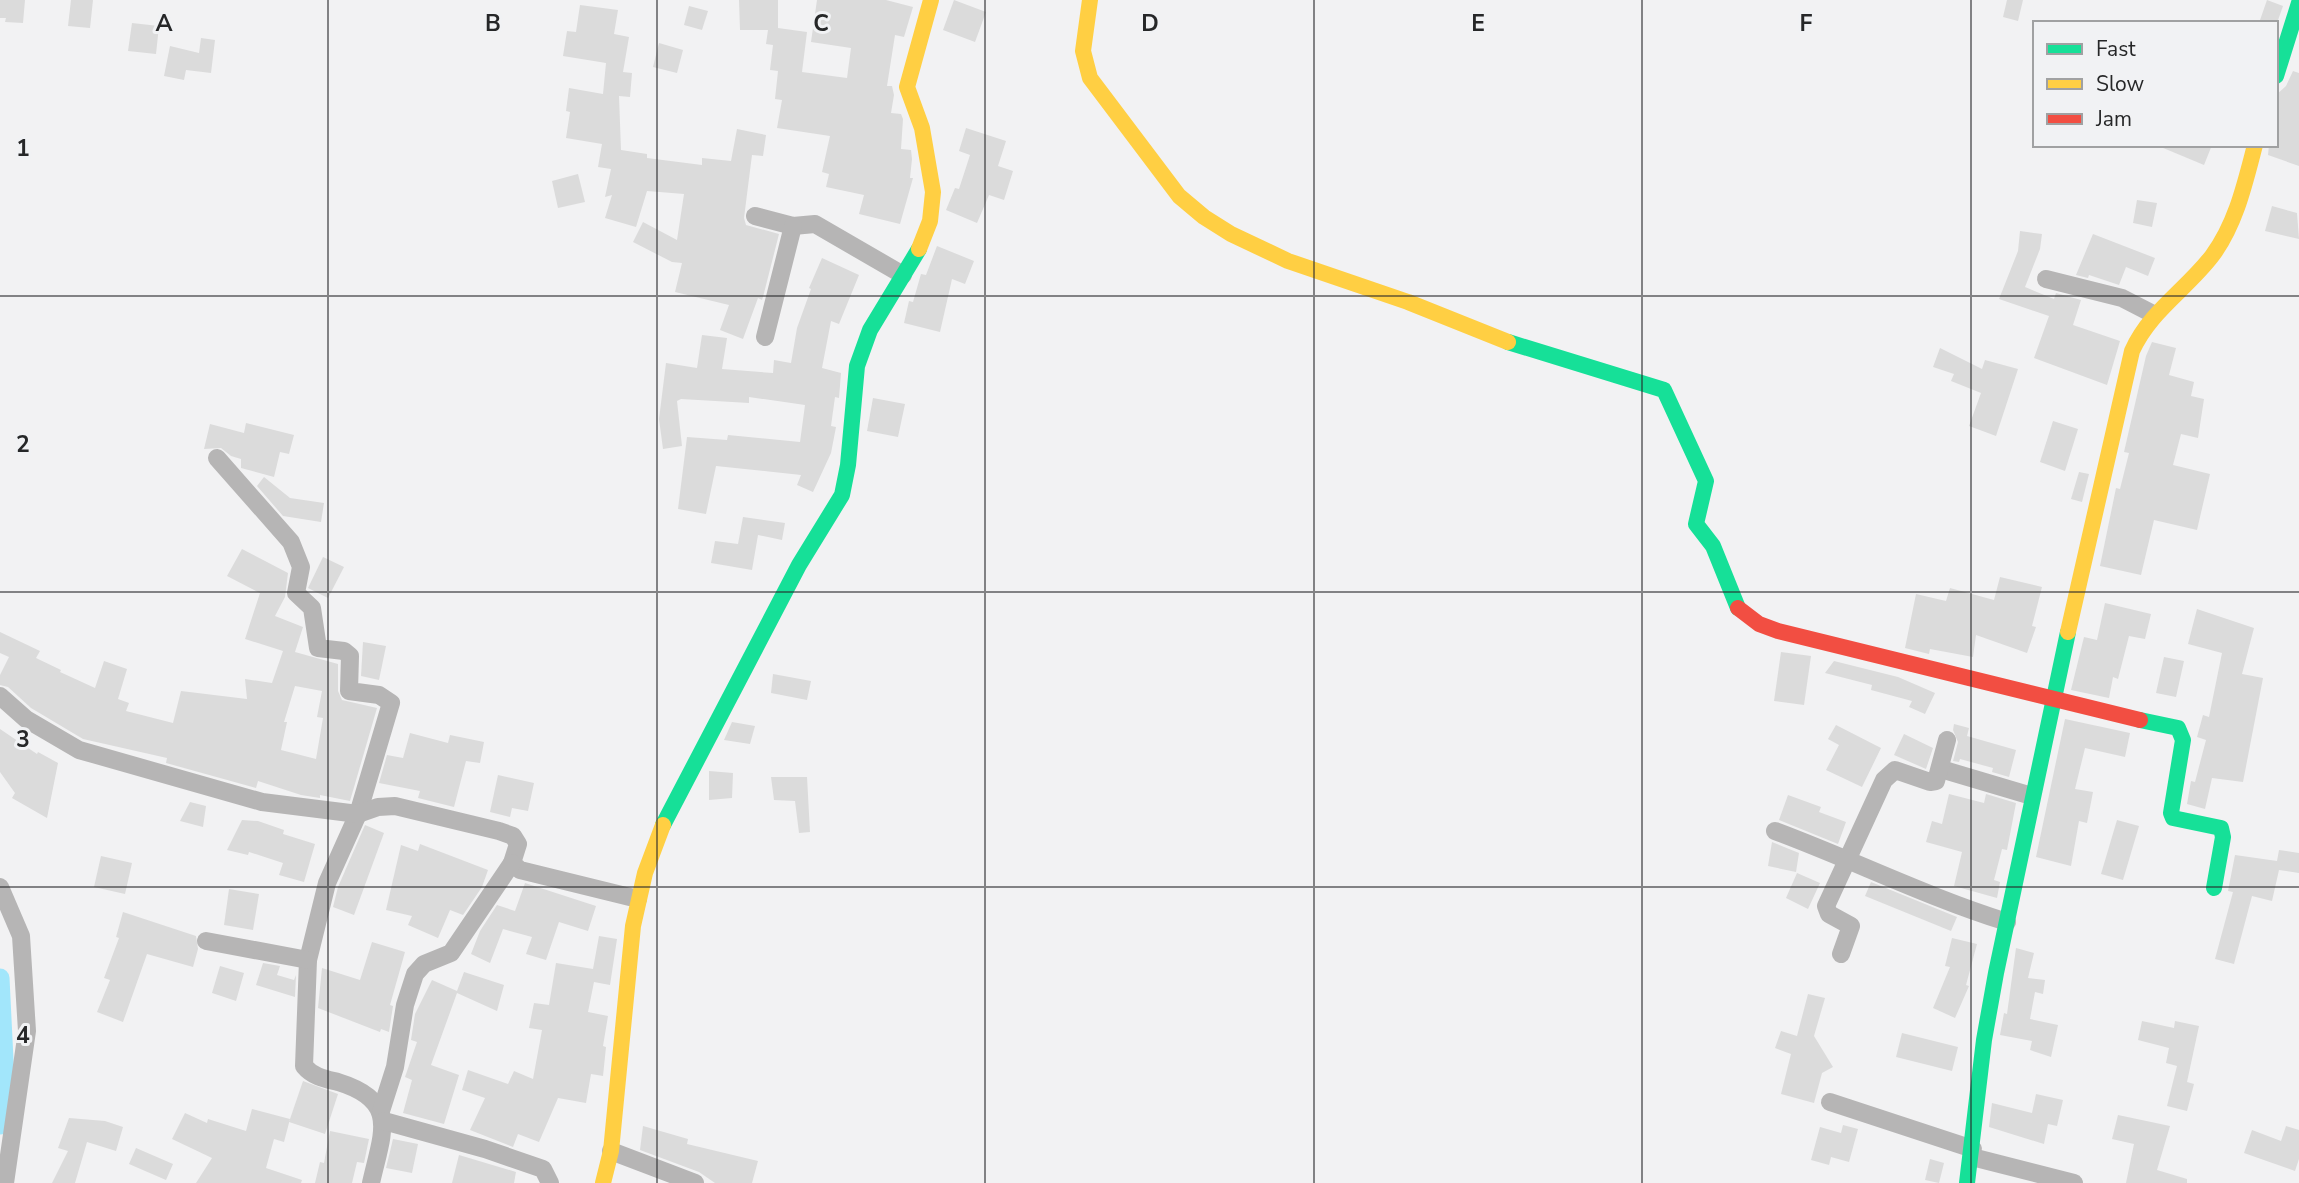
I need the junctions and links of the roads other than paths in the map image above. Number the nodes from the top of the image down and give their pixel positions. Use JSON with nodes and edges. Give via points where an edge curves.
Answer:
{"nodes":[{"id":1,"x":931,"y":0,"type":"edge"},
{"id":2,"x":1090,"y":0,"type":"edge"},
{"id":3,"x":2299,"y":3,"type":"edge"},
{"id":4,"x":2278,"y":70,"type":"edge"},
{"id":5,"x":2254,"y":147,"type":"edge"},
{"id":6,"x":755,"y":216,"type":"dead end"},
{"id":7,"x":793,"y":226,"type":"junction"},
{"id":8,"x":903,"y":275,"type":"junction"},
{"id":9,"x":2046,"y":279,"type":"dead end"},
{"id":10,"x":2152,"y":314,"type":"junction"},
{"id":11,"x":765,"y":337,"type":"dead end"},
{"id":12,"x":217,"y":457,"type":"dead end"},
{"id":13,"x":0,"y":696,"type":"edge"},
{"id":14,"x":2054,"y":701,"type":"junction"},
{"id":15,"x":1947,"y":740,"type":"dead end"},
{"id":16,"x":1941,"y":769,"type":"junction"},
{"id":17,"x":2032,"y":796,"type":"junction"},
{"id":18,"x":358,"y":814,"type":"junction"},
{"id":19,"x":1775,"y":831,"type":"dead end"},
{"id":20,"x":1847,"y":857,"type":"junction"},
{"id":21,"x":512,"y":863,"type":"junction"},
{"id":22,"x":0,"y":887,"type":"edge"},
{"id":23,"x":2214,"y":888,"type":"dead end"},
{"id":24,"x":638,"y":899,"type":"junction"},
{"id":25,"x":2007,"y":922,"type":"junction"},
{"id":26,"x":206,"y":941,"type":"dead end"},
{"id":27,"x":1841,"y":954,"type":"dead end"},
{"id":28,"x":308,"y":960,"type":"junction"},
{"id":29,"x":1830,"y":1102,"type":"dead end"},
{"id":30,"x":382,"y":1116,"type":"junction"},
{"id":31,"x":611,"y":1151,"type":"junction"},
{"id":32,"x":1973,"y":1153,"type":"junction"},
{"id":33,"x":5,"y":1183,"type":"edge"},
{"id":34,"x":371,"y":1183,"type":"edge"},
{"id":35,"x":550,"y":1183,"type":"edge"},
{"id":36,"x":603,"y":1183,"type":"edge"},
{"id":37,"x":695,"y":1183,"type":"edge"},
{"id":38,"x":1967,"y":1183,"type":"edge"},
{"id":39,"x":2074,"y":1183,"type":"edge"}],
"edges":[{"from":1,"to":8,"type":"street","via":[[907,87],[922,128],[933,192],[930,220]]},
{"from":2,"to":14,"type":"street","via":[[1083,51],[1090,78],[1179,196],[1197,213],[1247,245],[1517,345],[1664,390],[1705,472],[1705,494],[1696,524],[1712,545],[1735,606],[1748,620]]},
{"from":3,"to":4,"type":"street"},
{"from":5,"to":10,"type":"street","via":[[2222,242],[2198,272]]},
{"from":6,"to":7,"type":"street"},
{"from":7,"to":8,"type":"street","via":[[815,224]]},
{"from":7,"to":11,"type":"street"},
{"from":8,"to":24,"type":"street","via":[[870,330],[857,366],[842,495],[799,565],[693,764],[659,834]]},
{"from":9,"to":10,"type":"street","via":[[2122,298]]},
{"from":10,"to":14,"type":"street","via":[[2137,338],[2124,381]]},
{"from":12,"to":18,"type":"street","via":[[291,542],[301,567],[296,593],[312,608],[318,648],[350,656],[349,691],[379,695],[391,702]]},
{"from":13,"to":18,"type":"street","via":[[26,719],[79,750],[262,802]]},
{"from":14,"to":17,"type":"street"},
{"from":14,"to":23,"type":"street","via":[[2178,728],[2183,740],[2172,816],[2221,828]]},
{"from":15,"to":16,"type":"street"},
{"from":16,"to":17,"type":"street"},
{"from":16,"to":20,"type":"street","via":[[1934,783],[1898,770],[1889,772]]},
{"from":17,"to":25,"type":"street"},
{"from":18,"to":21,"type":"street","via":[[395,806],[499,831],[513,836],[518,844]]},
{"from":18,"to":28,"type":"street","via":[[327,883]]},
{"from":19,"to":20,"type":"street"},
{"from":20,"to":25,"type":"street","via":[[1933,897]]},
{"from":20,"to":27,"type":"street","via":[[1826,906],[1829,914],[1851,926]]},
{"from":21,"to":24,"type":"street","via":[[520,870]]},
{"from":21,"to":30,"type":"street","via":[[451,953],[424,964],[415,974]]},
{"from":22,"to":33,"type":"street","via":[[21,936],[27,1031]]},
{"from":24,"to":31,"type":"street"},
{"from":25,"to":32,"type":"street","via":[[1984,1040]]},
{"from":26,"to":28,"type":"street"},
{"from":28,"to":30,"type":"street","via":[[304,1066],[316,1076],[363,1090]]},
{"from":29,"to":32,"type":"street"},
{"from":30,"to":34,"type":"street"},
{"from":30,"to":35,"type":"street","via":[[543,1169]]},
{"from":31,"to":36,"type":"street"},
{"from":31,"to":37,"type":"street"},
{"from":32,"to":38,"type":"street"},
{"from":32,"to":39,"type":"street"}]}
